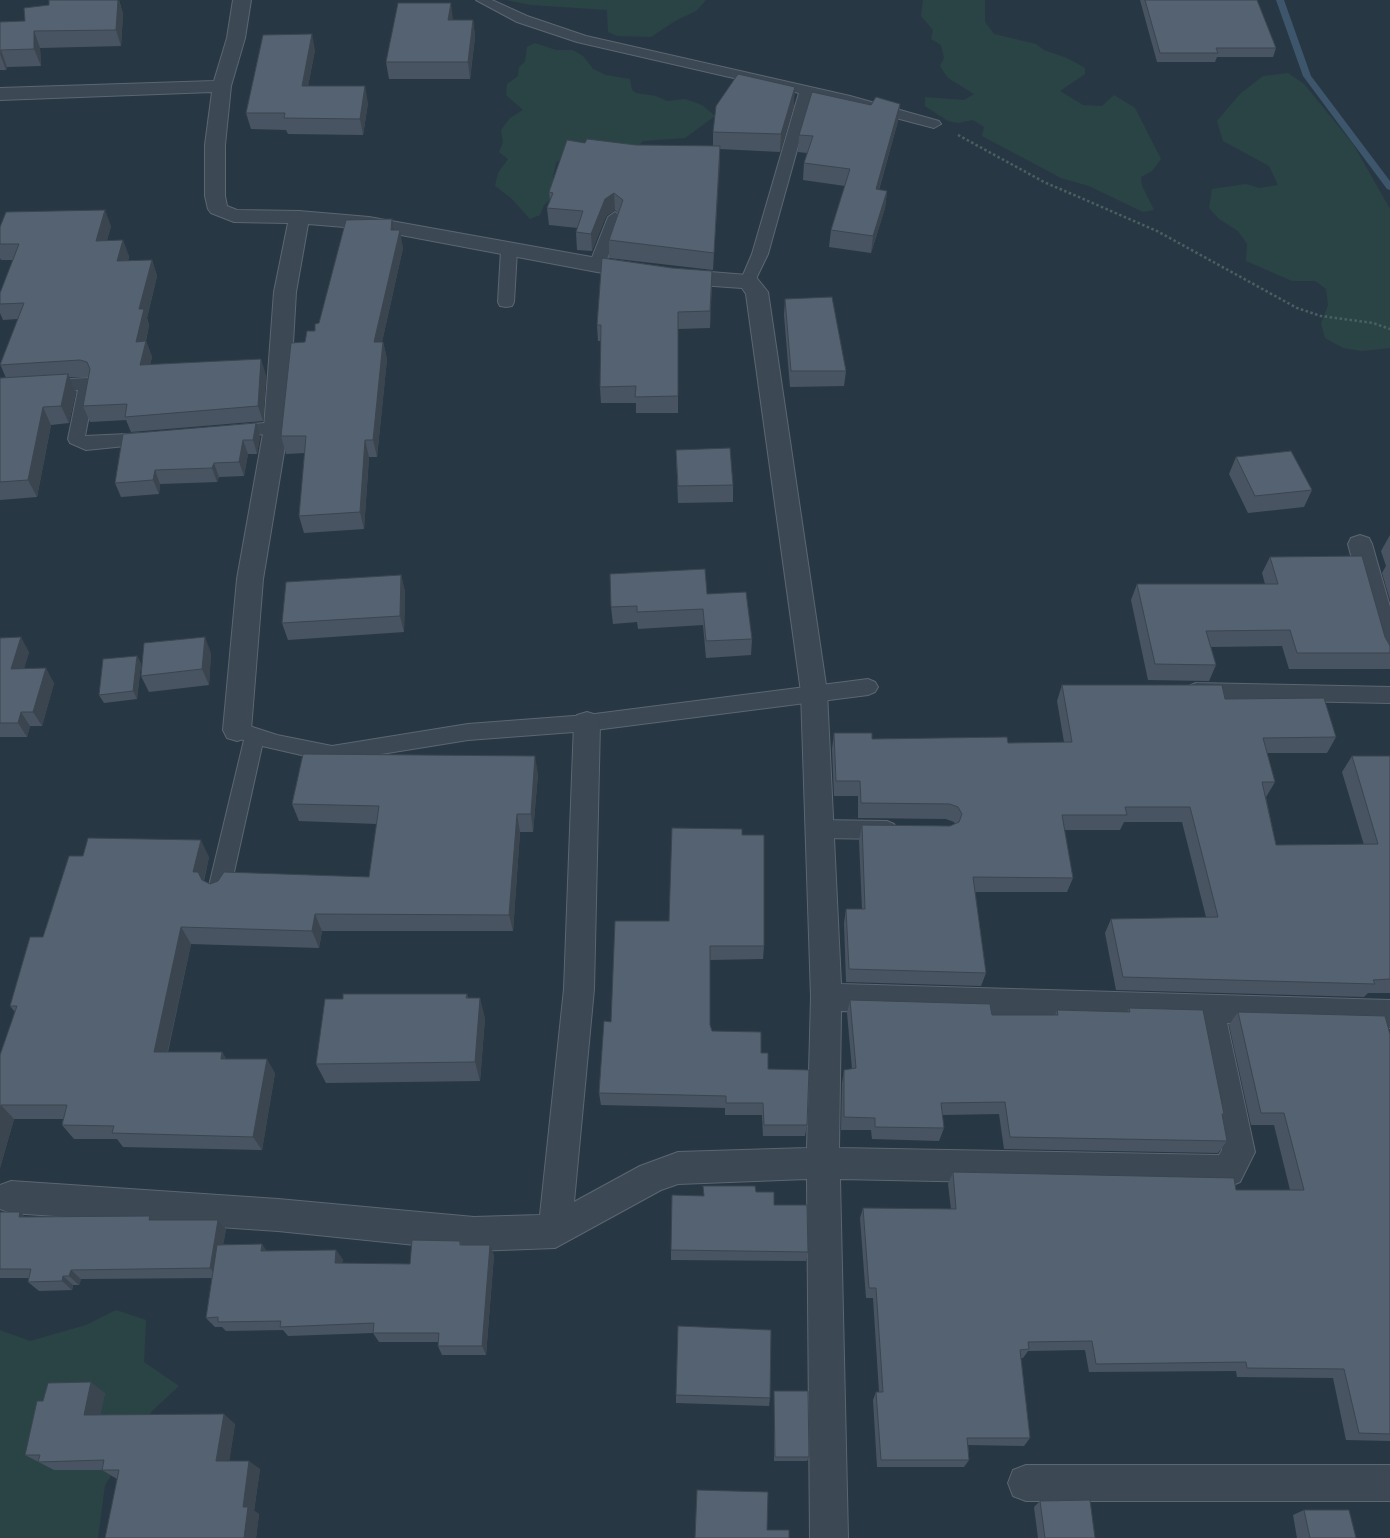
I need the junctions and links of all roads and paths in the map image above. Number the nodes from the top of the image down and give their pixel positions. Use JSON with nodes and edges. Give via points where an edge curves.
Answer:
{"nodes":[{"id":1,"x":242,"y":0,"type":"edge"},
{"id":2,"x":482,"y":0,"type":"edge"},
{"id":3,"x":222,"y":86,"type":"junction"},
{"id":4,"x":807,"y":90,"type":"junction"},
{"id":5,"x":0,"y":94,"type":"edge"},
{"id":6,"x":934,"y":124,"type":"joint"},
{"id":7,"x":299,"y":217,"type":"junction"},
{"id":8,"x":615,"y":217,"type":"edge"},
{"id":9,"x":509,"y":250,"type":"junction"},
{"id":10,"x":597,"y":266,"type":"junction"},
{"id":11,"x":748,"y":282,"type":"junction"},
{"id":12,"x":506,"y":302,"type":"dead end"},
{"id":13,"x":1390,"y":329,"type":"edge"},
{"id":14,"x":0,"y":389,"type":"edge"},
{"id":15,"x":276,"y":428,"type":"junction"},
{"id":16,"x":209,"y":434,"type":"edge"},
{"id":17,"x":162,"y":438,"type":"edge"},
{"id":18,"x":1360,"y":544,"type":"dead end"},
{"id":19,"x":1390,"y":653,"type":"edge"},
{"id":20,"x":868,"y":687,"type":"dead end"},
{"id":21,"x":1182,"y":691,"type":"edge"},
{"id":22,"x":814,"y":692,"type":"junction"},
{"id":23,"x":1390,"y":695,"type":"edge"},
{"id":24,"x":586,"y":723,"type":"junction"},
{"id":25,"x":246,"y":733,"type":"junction"},
{"id":26,"x":820,"y":829,"type":"junction"},
{"id":27,"x":907,"y":830,"type":"edge"},
{"id":28,"x":219,"y":890,"type":"edge"},
{"id":29,"x":826,"y":997,"type":"junction"},
{"id":30,"x":1209,"y":1010,"type":"junction"},
{"id":31,"x":1390,"y":1014,"type":"edge"},
{"id":32,"x":823,"y":1163,"type":"junction"},
{"id":33,"x":11,"y":1197,"type":"dead end"},
{"id":34,"x":555,"y":1231,"type":"junction"},
{"id":35,"x":1026,"y":1483,"type":"dead end"},
{"id":36,"x":1390,"y":1483,"type":"edge"},
{"id":37,"x":829,"y":1538,"type":"edge"}],
"edges":[{"from":1,"to":3,"type":"street","via":[[236,38]]},
{"from":2,"to":4,"type":"lane","via":[[522,19],[582,39]]},
{"from":3,"to":5,"type":"street"},
{"from":3,"to":7,"type":"street","via":[[215,145],[218,209],[234,216]]},
{"from":4,"to":6,"type":"lane"},
{"from":4,"to":11,"type":"lane","via":[[760,254]]},
{"from":6,"to":13,"type":"path","via":[[1044,182],[1157,231],[1297,308],[1321,316],[1373,323]]},
{"from":7,"to":9,"type":"street","via":[[369,223]]},
{"from":7,"to":15,"type":"street","via":[[284,292]]},
{"from":8,"to":10,"type":"lane"},
{"from":9,"to":10,"type":"street"},
{"from":9,"to":12,"type":"lane"},
{"from":10,"to":11,"type":"street"},
{"from":11,"to":22,"type":"street","via":[[757,292]]},
{"from":14,"to":17,"type":"lane","via":[[87,384],[76,439],[86,444]]},
{"from":15,"to":16,"type":"lane"},
{"from":15,"to":25,"type":"street","via":[[250,579]]},
{"from":18,"to":19,"type":"street"},
{"from":20,"to":22,"type":"lane"},
{"from":21,"to":23,"type":"lane"},
{"from":22,"to":24,"type":"lane"},
{"from":22,"to":26,"type":"street"},
{"from":24,"to":25,"type":"lane","via":[[468,732],[332,754]]},
{"from":24,"to":34,"type":"street","via":[[579,989]]},
{"from":25,"to":28,"type":"lane"},
{"from":26,"to":27,"type":"lane"},
{"from":26,"to":29,"type":"street"},
{"from":29,"to":30,"type":"street"},
{"from":29,"to":32,"type":"street"},
{"from":30,"to":31,"type":"street"},
{"from":30,"to":32,"type":"street","via":[[1239,1152],[1228,1171]]},
{"from":32,"to":34,"type":"street","via":[[678,1168],[652,1176]]},
{"from":32,"to":37,"type":"street"},
{"from":33,"to":34,"type":"street","via":[[278,1215],[474,1234]]},
{"from":35,"to":36,"type":"street"}]}
